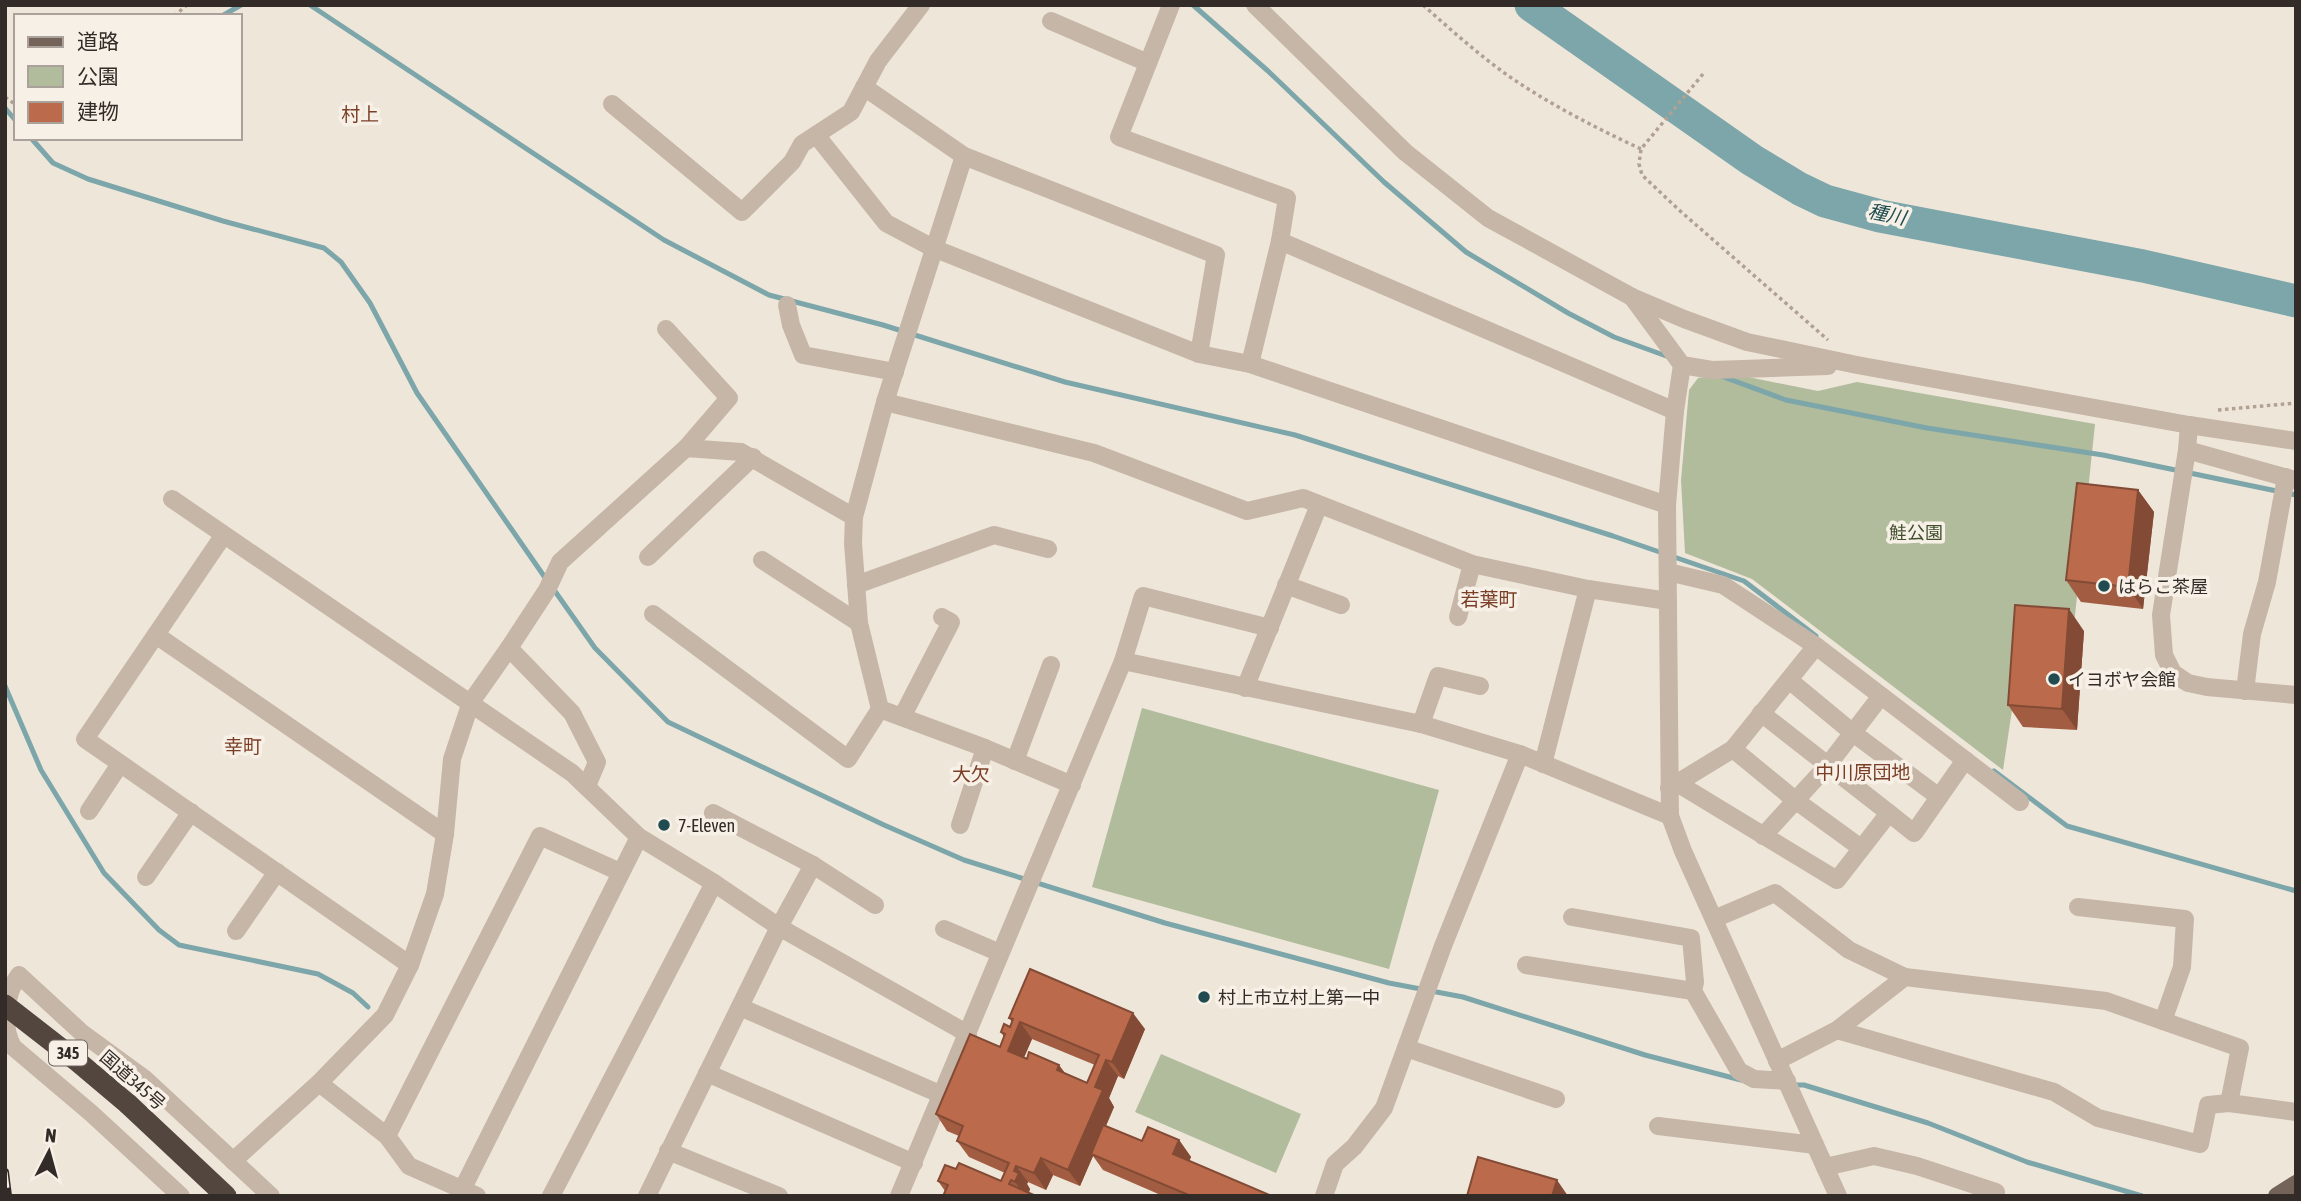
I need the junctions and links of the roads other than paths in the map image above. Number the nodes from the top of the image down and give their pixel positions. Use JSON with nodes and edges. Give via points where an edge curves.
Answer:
{"nodes":[{"id":1,"x":921,"y":5,"type":"edge"},
{"id":2,"x":1171,"y":5,"type":"edge"},
{"id":3,"x":1255,"y":5,"type":"edge"},
{"id":4,"x":1051,"y":21,"type":"dead end"},
{"id":5,"x":1148,"y":63,"type":"junction"},
{"id":6,"x":864,"y":87,"type":"junction"},
{"id":7,"x":612,"y":104,"type":"dead end"},
{"id":8,"x":817,"y":136,"type":"junction"},
{"id":9,"x":964,"y":156,"type":"junction"},
{"id":10,"x":1280,"y":241,"type":"junction"},
{"id":11,"x":933,"y":248,"type":"junction"},
{"id":12,"x":1632,"y":297,"type":"junction"},
{"id":13,"x":787,"y":305,"type":"dead end"},
{"id":14,"x":666,"y":329,"type":"dead end"},
{"id":15,"x":1199,"y":354,"type":"junction"},
{"id":16,"x":1250,"y":364,"type":"junction"},
{"id":17,"x":1682,"y":365,"type":"junction"},
{"id":18,"x":1857,"y":365,"type":"junction"},
{"id":19,"x":895,"y":372,"type":"junction"},
{"id":20,"x":886,"y":402,"type":"junction"},
{"id":21,"x":1675,"y":411,"type":"junction"},
{"id":22,"x":2189,"y":425,"type":"junction"},
{"id":23,"x":2296,"y":441,"type":"edge"},
{"id":24,"x":686,"y":449,"type":"junction"},
{"id":25,"x":2187,"y":450,"type":"junction"},
{"id":26,"x":753,"y":457,"type":"junction"},
{"id":27,"x":2291,"y":478,"type":"edge"},
{"id":28,"x":172,"y":499,"type":"dead end"},
{"id":29,"x":1319,"y":505,"type":"junction"},
{"id":30,"x":1667,"y":505,"type":"junction"},
{"id":31,"x":854,"y":517,"type":"junction"},
{"id":32,"x":223,"y":536,"type":"junction"},
{"id":33,"x":1048,"y":549,"type":"dead end"},
{"id":34,"x":648,"y":557,"type":"dead end"},
{"id":35,"x":762,"y":560,"type":"dead end"},
{"id":36,"x":1472,"y":564,"type":"junction"},
{"id":37,"x":1668,"y":572,"type":"junction"},
{"id":38,"x":856,"y":585,"type":"junction"},
{"id":39,"x":1286,"y":585,"type":"junction"},
{"id":40,"x":1588,"y":589,"type":"junction"},
{"id":41,"x":1668,"y":601,"type":"junction"},
{"id":42,"x":1341,"y":605,"type":"dead end"},
{"id":43,"x":653,"y":614,"type":"dead end"},
{"id":44,"x":942,"y":617,"type":"dead end"},
{"id":45,"x":1458,"y":617,"type":"dead end"},
{"id":46,"x":859,"y":623,"type":"junction"},
{"id":47,"x":1270,"y":628,"type":"junction"},
{"id":48,"x":156,"y":635,"type":"junction"},
{"id":49,"x":1816,"y":646,"type":"junction"},
{"id":50,"x":509,"y":648,"type":"junction"},
{"id":51,"x":1124,"y":662,"type":"junction"},
{"id":52,"x":1051,"y":665,"type":"dead end"},
{"id":53,"x":1789,"y":680,"type":"junction"},
{"id":54,"x":1480,"y":686,"type":"dead end"},
{"id":55,"x":1245,"y":688,"type":"junction"},
{"id":56,"x":2245,"y":691,"type":"junction"},
{"id":57,"x":2296,"y":695,"type":"edge"},
{"id":58,"x":1881,"y":696,"type":"junction"},
{"id":59,"x":471,"y":702,"type":"junction"},
{"id":60,"x":880,"y":709,"type":"junction"},
{"id":61,"x":1762,"y":713,"type":"junction"},
{"id":62,"x":902,"y":717,"type":"junction"},
{"id":63,"x":1421,"y":724,"type":"junction"},
{"id":64,"x":1853,"y":733,"type":"junction"},
{"id":65,"x":985,"y":748,"type":"junction"},
{"id":66,"x":1733,"y":748,"type":"junction"},
{"id":67,"x":1520,"y":754,"type":"junction"},
{"id":68,"x":1965,"y":760,"type":"junction"},
{"id":69,"x":1015,"y":761,"type":"junction"},
{"id":70,"x":120,"y":764,"type":"junction"},
{"id":71,"x":1543,"y":764,"type":"junction"},
{"id":72,"x":1828,"y":765,"type":"junction"},
{"id":73,"x":1072,"y":785,"type":"junction"},
{"id":74,"x":587,"y":786,"type":"junction"},
{"id":75,"x":1673,"y":786,"type":"junction"},
{"id":76,"x":1939,"y":797,"type":"junction"},
{"id":77,"x":1795,"y":800,"type":"junction"},
{"id":78,"x":2020,"y":802,"type":"dead end"},
{"id":79,"x":89,"y":811,"type":"dead end"},
{"id":80,"x":191,"y":812,"type":"junction"},
{"id":81,"x":713,"y":813,"type":"dead end"},
{"id":82,"x":1889,"y":813,"type":"junction"},
{"id":83,"x":1670,"y":816,"type":"junction"},
{"id":84,"x":960,"y":825,"type":"dead end"},
{"id":85,"x":445,"y":834,"type":"junction"},
{"id":86,"x":1763,"y":836,"type":"junction"},
{"id":87,"x":639,"y":837,"type":"junction"},
{"id":88,"x":1861,"y":848,"type":"junction"},
{"id":89,"x":813,"y":865,"type":"junction"},
{"id":90,"x":277,"y":872,"type":"junction"},
{"id":91,"x":620,"y":872,"type":"junction"},
{"id":92,"x":146,"y":877,"type":"dead end"},
{"id":93,"x":714,"y":883,"type":"junction"},
{"id":94,"x":875,"y":905,"type":"dead end"},
{"id":95,"x":2078,"y":907,"type":"dead end"},
{"id":96,"x":1572,"y":917,"type":"dead end"},
{"id":97,"x":1714,"y":919,"type":"junction"},
{"id":98,"x":779,"y":928,"type":"junction"},
{"id":99,"x":944,"y":929,"type":"dead end"},
{"id":100,"x":236,"y":931,"type":"dead end"},
{"id":101,"x":1000,"y":953,"type":"junction"},
{"id":102,"x":410,"y":965,"type":"junction"},
{"id":103,"x":1526,"y":965,"type":"dead end"},
{"id":104,"x":1905,"y":977,"type":"junction"},
{"id":105,"x":1693,"y":991,"type":"junction"},
{"id":106,"x":5,"y":1005,"type":"edge"},
{"id":107,"x":740,"y":1007,"type":"junction"},
{"id":108,"x":2163,"y":1021,"type":"junction"},
{"id":109,"x":1836,"y":1030,"type":"junction"},
{"id":110,"x":968,"y":1034,"type":"junction"},
{"id":111,"x":1406,"y":1048,"type":"junction"},
{"id":112,"x":1777,"y":1060,"type":"junction"},
{"id":113,"x":707,"y":1073,"type":"junction"},
{"id":114,"x":1787,"y":1081,"type":"junction"},
{"id":115,"x":319,"y":1083,"type":"junction"},
{"id":116,"x":943,"y":1095,"type":"junction"},
{"id":117,"x":1556,"y":1099,"type":"dead end"},
{"id":118,"x":2229,"y":1103,"type":"junction"},
{"id":119,"x":2296,"y":1112,"type":"edge"},
{"id":120,"x":1658,"y":1126,"type":"dead end"},
{"id":121,"x":387,"y":1136,"type":"junction"},
{"id":122,"x":1815,"y":1145,"type":"junction"},
{"id":123,"x":668,"y":1152,"type":"junction"},
{"id":124,"x":233,"y":1161,"type":"junction"},
{"id":125,"x":914,"y":1163,"type":"junction"},
{"id":126,"x":1825,"y":1167,"type":"junction"},
{"id":127,"x":2296,"y":1184,"type":"edge"},
{"id":128,"x":1996,"y":1192,"type":"dead end"},
{"id":129,"x":470,"y":1193,"type":"edge"},
{"id":130,"x":181,"y":1196,"type":"edge"},
{"id":131,"x":226,"y":1196,"type":"edge"},
{"id":132,"x":271,"y":1196,"type":"edge"},
{"id":133,"x":551,"y":1196,"type":"edge"},
{"id":134,"x":647,"y":1196,"type":"edge"},
{"id":135,"x":779,"y":1196,"type":"edge"},
{"id":136,"x":899,"y":1196,"type":"edge"},
{"id":137,"x":1324,"y":1196,"type":"edge"},
{"id":138,"x":1838,"y":1196,"type":"edge"},
{"id":139,"x":2277,"y":1196,"type":"edge"}],
"edges":[{"from":1,"to":6,"type":"street"},
{"from":2,"to":5,"type":"street"},
{"from":3,"to":12,"type":"street","via":[[1405,152],[1488,218]]},
{"from":4,"to":5,"type":"street"},
{"from":5,"to":10,"type":"street","via":[[1119,137],[1287,198]]},
{"from":6,"to":8,"type":"street","via":[[851,112]]},
{"from":6,"to":9,"type":"street"},
{"from":7,"to":8,"type":"street","via":[[742,212],[792,162],[802,144]]},
{"from":8,"to":11,"type":"street","via":[[886,223]]},
{"from":9,"to":11,"type":"street"},
{"from":9,"to":15,"type":"street","via":[[1216,255]]},
{"from":10,"to":16,"type":"street"},
{"from":10,"to":21,"type":"street"},
{"from":11,"to":15,"type":"street"},
{"from":11,"to":19,"type":"street"},
{"from":12,"to":17,"type":"street"},
{"from":12,"to":18,"type":"street","via":[[1747,342]]},
{"from":13,"to":19,"type":"street","via":[[803,355]]},
{"from":14,"to":24,"type":"street","via":[[729,398]]},
{"from":15,"to":16,"type":"street"},
{"from":16,"to":30,"type":"street"},
{"from":17,"to":18,"type":"street","via":[[1712,370]]},
{"from":17,"to":21,"type":"street"},
{"from":18,"to":22,"type":"street"},
{"from":19,"to":20,"type":"street"},
{"from":20,"to":29,"type":"street","via":[[1094,453],[1247,512],[1303,498]]},
{"from":20,"to":31,"type":"street"},
{"from":21,"to":30,"type":"street"},
{"from":22,"to":23,"type":"street"},
{"from":22,"to":25,"type":"street"},
{"from":24,"to":26,"type":"street","via":[[741,452]]},
{"from":24,"to":50,"type":"street","via":[[560,562]]},
{"from":25,"to":27,"type":"street"},
{"from":25,"to":56,"type":"street","via":[[2161,615],[2164,655],[2173,673],[2188,683]]},
{"from":26,"to":31,"type":"street"},
{"from":26,"to":34,"type":"street"},
{"from":27,"to":56,"type":"street","via":[[2252,634]]},
{"from":28,"to":32,"type":"street"},
{"from":29,"to":36,"type":"street"},
{"from":29,"to":39,"type":"street"},
{"from":30,"to":37,"type":"street"},
{"from":31,"to":38,"type":"street"},
{"from":32,"to":48,"type":"street"},
{"from":32,"to":59,"type":"street"},
{"from":33,"to":38,"type":"street","via":[[994,535]]},
{"from":35,"to":46,"type":"street"},
{"from":36,"to":40,"type":"street"},
{"from":36,"to":45,"type":"street"},
{"from":37,"to":41,"type":"street"},
{"from":37,"to":49,"type":"street","via":[[1723,585]]},
{"from":38,"to":46,"type":"street"},
{"from":39,"to":42,"type":"street"},
{"from":39,"to":47,"type":"street"},
{"from":40,"to":41,"type":"street"},
{"from":40,"to":71,"type":"street"},
{"from":41,"to":75,"type":"street"},
{"from":43,"to":60,"type":"street","via":[[848,759]]},
{"from":44,"to":62,"type":"street","via":[[951,622]]},
{"from":46,"to":60,"type":"street"},
{"from":47,"to":51,"type":"street","via":[[1143,596]]},
{"from":47,"to":55,"type":"street"},
{"from":48,"to":70,"type":"street","via":[[85,739]]},
{"from":48,"to":85,"type":"street"},
{"from":49,"to":53,"type":"street"},
{"from":49,"to":58,"type":"street"},
{"from":50,"to":59,"type":"street"},
{"from":50,"to":74,"type":"street","via":[[572,713],[597,762]]},
{"from":51,"to":55,"type":"street"},
{"from":51,"to":73,"type":"street"},
{"from":52,"to":69,"type":"street"},
{"from":53,"to":61,"type":"street"},
{"from":53,"to":64,"type":"street"},
{"from":54,"to":63,"type":"street","via":[[1438,676]]},
{"from":55,"to":63,"type":"street"},
{"from":56,"to":57,"type":"street"},
{"from":58,"to":64,"type":"street"},
{"from":58,"to":68,"type":"street"},
{"from":59,"to":74,"type":"street"},
{"from":59,"to":85,"type":"street","via":[[452,759]]},
{"from":60,"to":62,"type":"street"},
{"from":61,"to":66,"type":"street"},
{"from":61,"to":72,"type":"street"},
{"from":62,"to":65,"type":"street"},
{"from":63,"to":67,"type":"street"},
{"from":64,"to":72,"type":"street"},
{"from":64,"to":76,"type":"street"},
{"from":65,"to":69,"type":"street"},
{"from":65,"to":84,"type":"street"},
{"from":66,"to":75,"type":"street"},
{"from":66,"to":77,"type":"street"},
{"from":67,"to":71,"type":"street"},
{"from":67,"to":111,"type":"street"},
{"from":68,"to":76,"type":"street"},
{"from":68,"to":78,"type":"street"},
{"from":69,"to":73,"type":"street"},
{"from":70,"to":79,"type":"street"},
{"from":70,"to":80,"type":"street"},
{"from":71,"to":83,"type":"street"},
{"from":72,"to":77,"type":"street"},
{"from":72,"to":82,"type":"street"},
{"from":73,"to":101,"type":"street"},
{"from":74,"to":87,"type":"street"},
{"from":75,"to":83,"type":"street"},
{"from":75,"to":86,"type":"street"},
{"from":76,"to":82,"type":"street","via":[[1914,833]]},
{"from":77,"to":86,"type":"street"},
{"from":77,"to":88,"type":"street"},
{"from":80,"to":90,"type":"street"},
{"from":80,"to":92,"type":"street"},
{"from":81,"to":89,"type":"street"},
{"from":82,"to":88,"type":"street"},
{"from":83,"to":97,"type":"street"},
{"from":85,"to":102,"type":"street","via":[[435,894]]},
{"from":86,"to":88,"type":"street","via":[[1836,880]]},
{"from":87,"to":91,"type":"street"},
{"from":87,"to":93,"type":"street"},
{"from":89,"to":94,"type":"street"},
{"from":89,"to":98,"type":"street"},
{"from":90,"to":100,"type":"street"},
{"from":90,"to":102,"type":"street"},
{"from":91,"to":121,"type":"street","via":[[540,836]]},
{"from":91,"to":129,"type":"street"},
{"from":93,"to":98,"type":"street"},
{"from":93,"to":133,"type":"street"},
{"from":95,"to":108,"type":"street","via":[[2185,919],[2182,967]]},
{"from":96,"to":105,"type":"street","via":[[1691,938]]},
{"from":97,"to":104,"type":"street","via":[[1775,893],[1849,950]]},
{"from":97,"to":112,"type":"street"},
{"from":98,"to":107,"type":"street"},
{"from":98,"to":110,"type":"street"},
{"from":99,"to":101,"type":"street"},
{"from":101,"to":110,"type":"street"},
{"from":102,"to":115,"type":"street","via":[[384,1015]]},
{"from":103,"to":105,"type":"street"},
{"from":104,"to":108,"type":"street","via":[[2106,1001]]},
{"from":104,"to":109,"type":"street"},
{"from":105,"to":114,"type":"street","via":[[1739,1071],[1754,1079]]},
{"from":106,"to":131,"type":"highway","name":"国道345号","number":"345","bridge":true,"via":[[128,1104]]},
{"from":107,"to":113,"type":"street"},
{"from":107,"to":116,"type":"street"},
{"from":108,"to":118,"type":"street","via":[[2240,1048]]},
{"from":109,"to":112,"type":"street"},
{"from":109,"to":118,"type":"street","via":[[2054,1092],[2098,1118],[2200,1144],[2208,1105]]},
{"from":110,"to":116,"type":"street"},
{"from":111,"to":117,"type":"street"},
{"from":111,"to":137,"type":"street","via":[[1384,1108],[1335,1164]]},
{"from":112,"to":114,"type":"street"},
{"from":113,"to":123,"type":"street"},
{"from":113,"to":125,"type":"street"},
{"from":114,"to":122,"type":"street"},
{"from":115,"to":121,"type":"street"},
{"from":115,"to":124,"type":"street"},
{"from":116,"to":125,"type":"street"},
{"from":118,"to":119,"type":"street"},
{"from":120,"to":122,"type":"street"},
{"from":121,"to":129,"type":"street","via":[[409,1166]]},
{"from":122,"to":126,"type":"street"},
{"from":123,"to":134,"type":"street"},
{"from":123,"to":135,"type":"street"},
{"from":124,"to":130,"type":"street","via":[[145,1079],[82,1033],[19,975],[11,987],[6,1026],[13,1047]]},
{"from":124,"to":132,"type":"street"},
{"from":125,"to":136,"type":"street"},
{"from":126,"to":128,"type":"street","via":[[1874,1156]]},
{"from":126,"to":138,"type":"street"},
{"from":127,"to":139,"type":"main road"}]}
